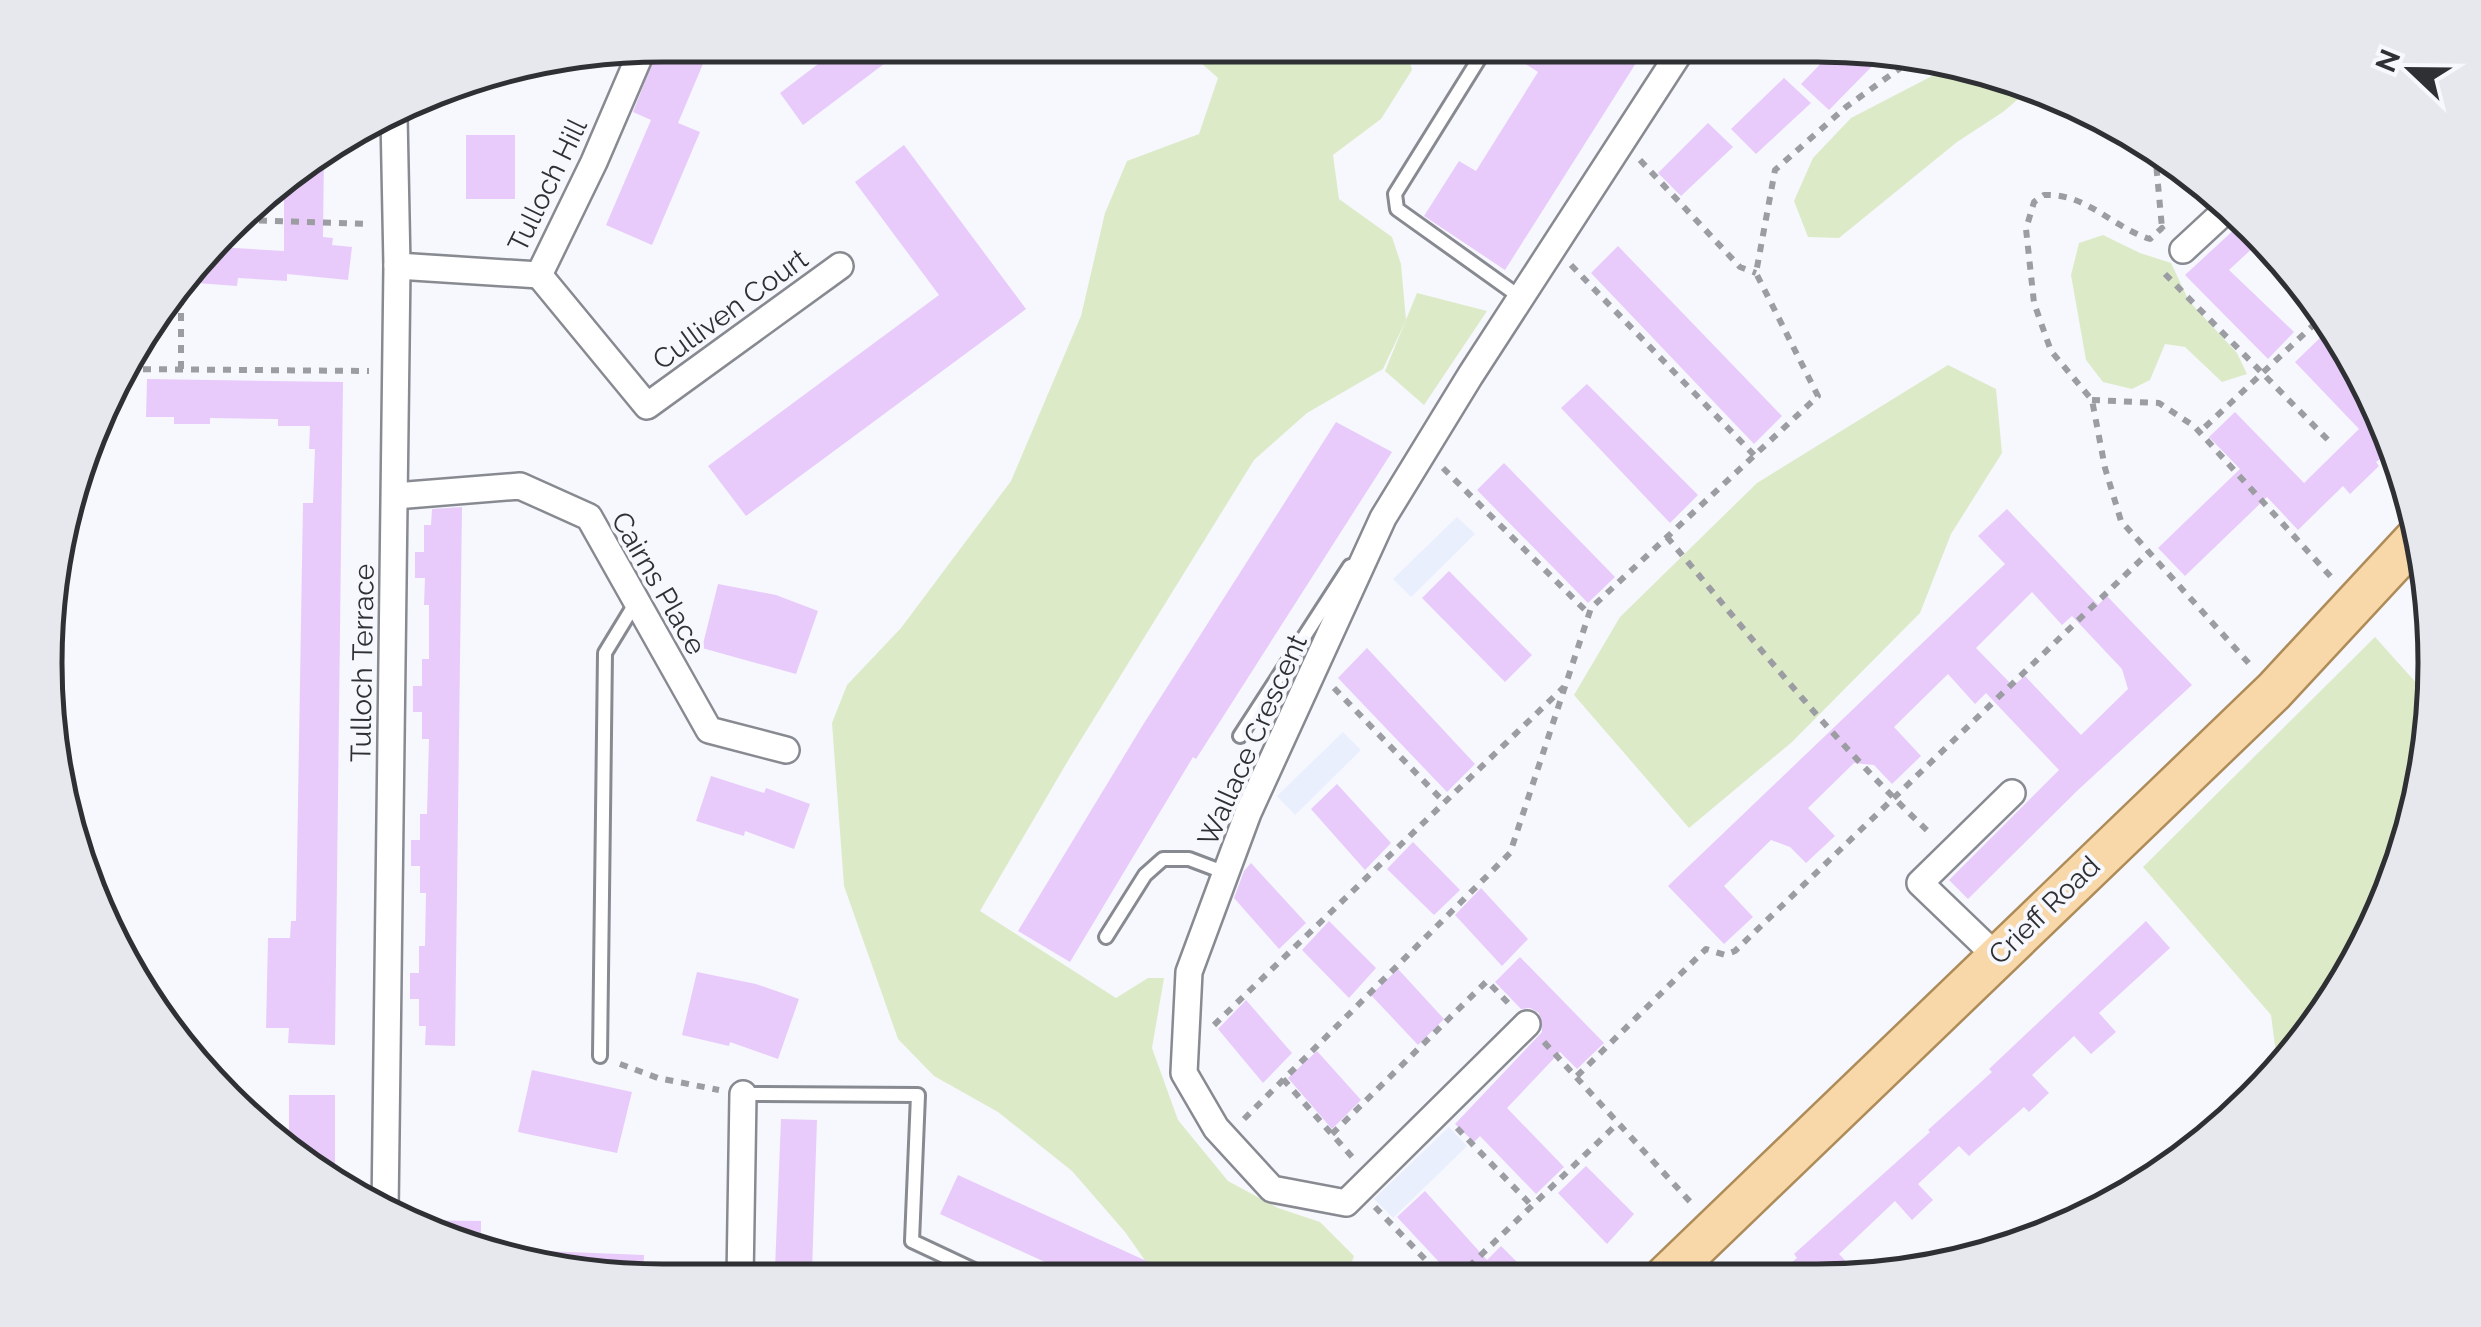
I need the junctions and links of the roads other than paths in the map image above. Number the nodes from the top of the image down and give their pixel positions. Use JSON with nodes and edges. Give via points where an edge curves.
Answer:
{"nodes":[{"id":1,"x":1477,"y":62,"type":"edge"},
{"id":2,"x":1673,"y":62,"type":"edge"},
{"id":3,"x":636,"y":63,"type":"edge"},
{"id":4,"x":394,"y":126,"type":"edge"},
{"id":5,"x":2218,"y":216,"type":"edge"},
{"id":6,"x":2182,"y":250,"type":"road end"},
{"id":7,"x":397,"y":266,"type":"junction"},
{"id":8,"x":840,"y":266,"type":"dead end"},
{"id":9,"x":539,"y":274,"type":"junction"},
{"id":10,"x":1520,"y":297,"type":"junction"},
{"id":11,"x":394,"y":496,"type":"junction"},
{"id":12,"x":1382,"y":518,"type":"junction"},
{"id":13,"x":2407,"y":548,"type":"edge"},
{"id":14,"x":636,"y":602,"type":"junction"},
{"id":15,"x":1240,"y":736,"type":"dead end"},
{"id":16,"x":786,"y":750,"type":"dead end"},
{"id":17,"x":2012,"y":793,"type":"dead end"},
{"id":18,"x":1226,"y":873,"type":"junction"},
{"id":19,"x":1106,"y":936,"type":"dead end"},
{"id":20,"x":1996,"y":956,"type":"junction"},
{"id":21,"x":1527,"y":1024,"type":"road end"},
{"id":22,"x":600,"y":1056,"type":"road end"},
{"id":23,"x":743,"y":1094,"type":"joint"},
{"id":24,"x":385,"y":1196,"type":"edge"},
{"id":25,"x":740,"y":1264,"type":"edge"},
{"id":26,"x":961,"y":1264,"type":"edge"},
{"id":27,"x":1679,"y":1264,"type":"edge"}],
"edges":[{"from":1,"to":10,"type":"lane","via":[[1394,202]]},
{"from":2,"to":10,"type":"street","name":"Wallace Crescent"},
{"from":3,"to":9,"type":"street","name":"Tulloch Hill"},
{"from":4,"to":7,"type":"street","name":"Tulloch Terrace"},
{"from":5,"to":6,"type":"street"},
{"from":7,"to":9,"type":"street","name":"Tulloch Hill"},
{"from":7,"to":11,"type":"street","name":"Tulloch Terrace"},
{"from":8,"to":9,"type":"street","name":"Culliven Court","via":[[647,406]]},
{"from":10,"to":12,"type":"street","name":"Wallace Crescent"},
{"from":11,"to":14,"type":"street","name":"Cairns Place","via":[[520,486],[588,517]]},
{"from":11,"to":24,"type":"street","name":"Tulloch Terrace"},
{"from":12,"to":15,"type":"lane"},
{"from":12,"to":18,"type":"street","name":"Wallace Crescent"},
{"from":13,"to":20,"type":"main road","name":"Crieff Road","via":[[2274,691]]},
{"from":14,"to":16,"type":"street","name":"Cairns Place","via":[[709,730]]},
{"from":14,"to":22,"type":"lane","via":[[604,654]]},
{"from":17,"to":20,"type":"street","via":[[1920,883]]},
{"from":18,"to":19,"type":"lane","via":[[1189,859],[1164,859]]},
{"from":18,"to":21,"type":"street","name":"Wallace Crescent","via":[[1189,972],[1184,1074],[1225,1137],[1272,1189],[1346,1203]]},
{"from":20,"to":27,"type":"main road","name":"Crieff Road"},
{"from":23,"to":25,"type":"street"},
{"from":23,"to":26,"type":"lane","via":[[918,1096],[912,1241]]}]}
